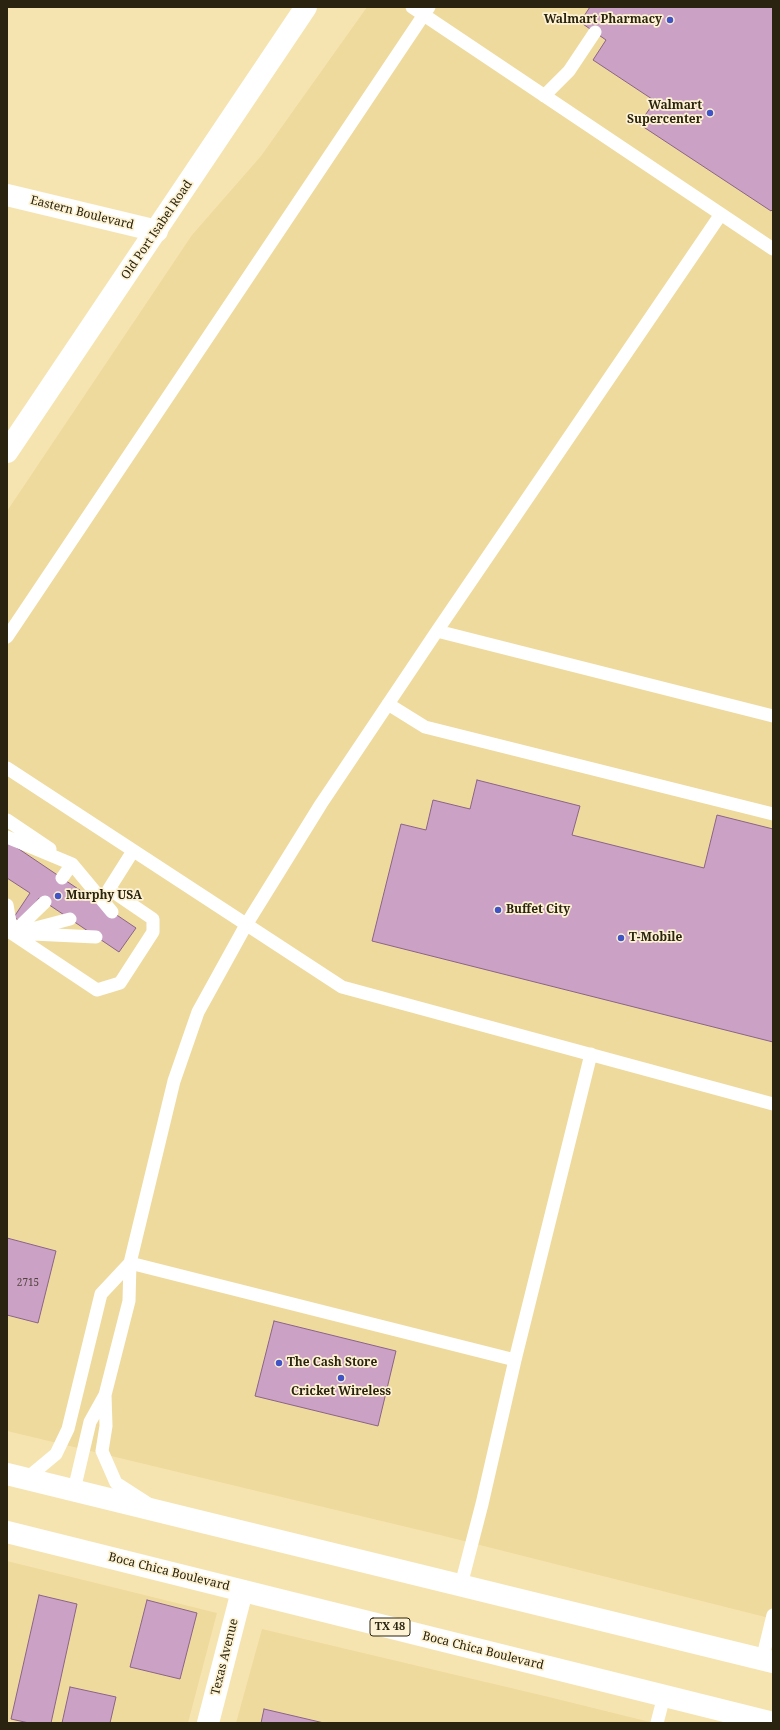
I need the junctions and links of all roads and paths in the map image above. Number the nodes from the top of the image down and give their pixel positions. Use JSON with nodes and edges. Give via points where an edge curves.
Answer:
{"nodes":[{"id":1,"x":306,"y":7,"type":"edge"},
{"id":2,"x":412,"y":7,"type":"edge"},
{"id":3,"x":427,"y":11,"type":"edge"},
{"id":4,"x":595,"y":32,"type":"dead end"},
{"id":5,"x":544,"y":96,"type":"junction"},
{"id":6,"x":7,"y":195,"type":"edge"},
{"id":7,"x":721,"y":214,"type":"junction"},
{"id":8,"x":157,"y":231,"type":"junction"},
{"id":9,"x":773,"y":249,"type":"edge"},
{"id":10,"x":7,"y":452,"type":"edge"},
{"id":11,"x":436,"y":631,"type":"junction"},
{"id":12,"x":7,"y":637,"type":"edge"},
{"id":13,"x":388,"y":704,"type":"junction"},
{"id":14,"x":773,"y":716,"type":"edge"},
{"id":15,"x":7,"y":768,"type":"edge"},
{"id":16,"x":773,"y":814,"type":"edge"},
{"id":17,"x":7,"y":820,"type":"edge"},
{"id":18,"x":7,"y":837,"type":"edge"},
{"id":19,"x":19,"y":849,"type":"dead end"},
{"id":20,"x":133,"y":852,"type":"junction"},
{"id":21,"x":72,"y":864,"type":"junction"},
{"id":22,"x":62,"y":878,"type":"dead end"},
{"id":23,"x":109,"y":889,"type":"junction"},
{"id":24,"x":87,"y":895,"type":"dead end"},
{"id":25,"x":45,"y":902,"type":"dead end"},
{"id":26,"x":7,"y":905,"type":"edge"},
{"id":27,"x":112,"y":912,"type":"dead end"},
{"id":28,"x":70,"y":919,"type":"dead end"},
{"id":29,"x":246,"y":925,"type":"junction"},
{"id":30,"x":9,"y":928,"type":"edge"},
{"id":31,"x":96,"y":937,"type":"dead end"},
{"id":32,"x":591,"y":1054,"type":"junction"},
{"id":33,"x":773,"y":1104,"type":"edge"},
{"id":34,"x":130,"y":1263,"type":"junction"},
{"id":35,"x":515,"y":1360,"type":"junction"},
{"id":36,"x":105,"y":1395,"type":"junction"},
{"id":37,"x":17,"y":1476,"type":"edge"},
{"id":38,"x":74,"y":1490,"type":"junction"},
{"id":39,"x":158,"y":1511,"type":"junction"},
{"id":40,"x":7,"y":1532,"type":"edge"},
{"id":41,"x":460,"y":1585,"type":"junction"},
{"id":42,"x":242,"y":1591,"type":"junction"},
{"id":43,"x":773,"y":1615,"type":"edge"},
{"id":44,"x":767,"y":1661,"type":"edge"},
{"id":45,"x":664,"y":1696,"type":"junction"},
{"id":46,"x":208,"y":1723,"type":"edge"},
{"id":47,"x":658,"y":1723,"type":"edge"},
{"id":48,"x":773,"y":1723,"type":"edge"}],
"edges":[{"from":1,"to":8,"type":"main road","name":"Old Port Isabel Road"},
{"from":2,"to":3,"type":"lane"},
{"from":3,"to":5,"type":"lane"},
{"from":3,"to":12,"type":"lane"},
{"from":4,"to":5,"type":"lane","via":[[569,71]]},
{"from":5,"to":7,"type":"lane"},
{"from":6,"to":8,"type":"main road","name":"Eastern Boulevard"},
{"from":7,"to":9,"type":"lane"},
{"from":7,"to":11,"type":"lane"},
{"from":8,"to":10,"type":"main road","name":"Old Port Isabel Road"},
{"from":11,"to":13,"type":"lane"},
{"from":11,"to":14,"type":"lane"},
{"from":13,"to":16,"type":"lane","via":[[425,727]]},
{"from":13,"to":29,"type":"lane","via":[[321,804]]},
{"from":15,"to":20,"type":"lane"},
{"from":17,"to":21,"type":"lane"},
{"from":18,"to":21,"type":"lane"},
{"from":19,"to":21,"type":"lane"},
{"from":20,"to":23,"type":"lane"},
{"from":20,"to":29,"type":"lane"},
{"from":21,"to":22,"type":"lane"},
{"from":21,"to":23,"type":"lane"},
{"from":21,"to":24,"type":"lane"},
{"from":21,"to":27,"type":"lane"},
{"from":23,"to":30,"type":"lane","via":[[153,919],[153,932],[120,983],[96,990]]},
{"from":25,"to":30,"type":"lane"},
{"from":26,"to":30,"type":"lane"},
{"from":28,"to":30,"type":"lane"},
{"from":29,"to":32,"type":"lane","via":[[342,987]]},
{"from":29,"to":34,"type":"lane","via":[[198,1012],[174,1081]]},
{"from":30,"to":31,"type":"lane"},
{"from":32,"to":33,"type":"lane"},
{"from":32,"to":35,"type":"lane"},
{"from":34,"to":35,"type":"lane"},
{"from":34,"to":36,"type":"lane","via":[[129,1301]]},
{"from":34,"to":37,"type":"lane","via":[[101,1294],[68,1429],[56,1454]]},
{"from":35,"to":41,"type":"lane","via":[[482,1504]]},
{"from":36,"to":38,"type":"lane","via":[[90,1422]]},
{"from":36,"to":39,"type":"lane","via":[[106,1426],[102,1451],[116,1483]]},
{"from":37,"to":38,"type":"main road"},
{"from":38,"to":39,"type":"main road"},
{"from":39,"to":41,"type":"main road"},
{"from":40,"to":42,"type":"main road","name":"Boca Chica Boulevard","number":"TX 48"},
{"from":41,"to":44,"type":"main road"},
{"from":42,"to":45,"type":"main road","name":"Boca Chica Boulevard","number":"TX 48"},
{"from":42,"to":46,"type":"main road","name":"Texas Avenue"},
{"from":43,"to":44,"type":"lane"},
{"from":45,"to":47,"type":"lane"},
{"from":45,"to":48,"type":"main road","name":"Boca Chica Boulevard","number":"TX 48"}]}
